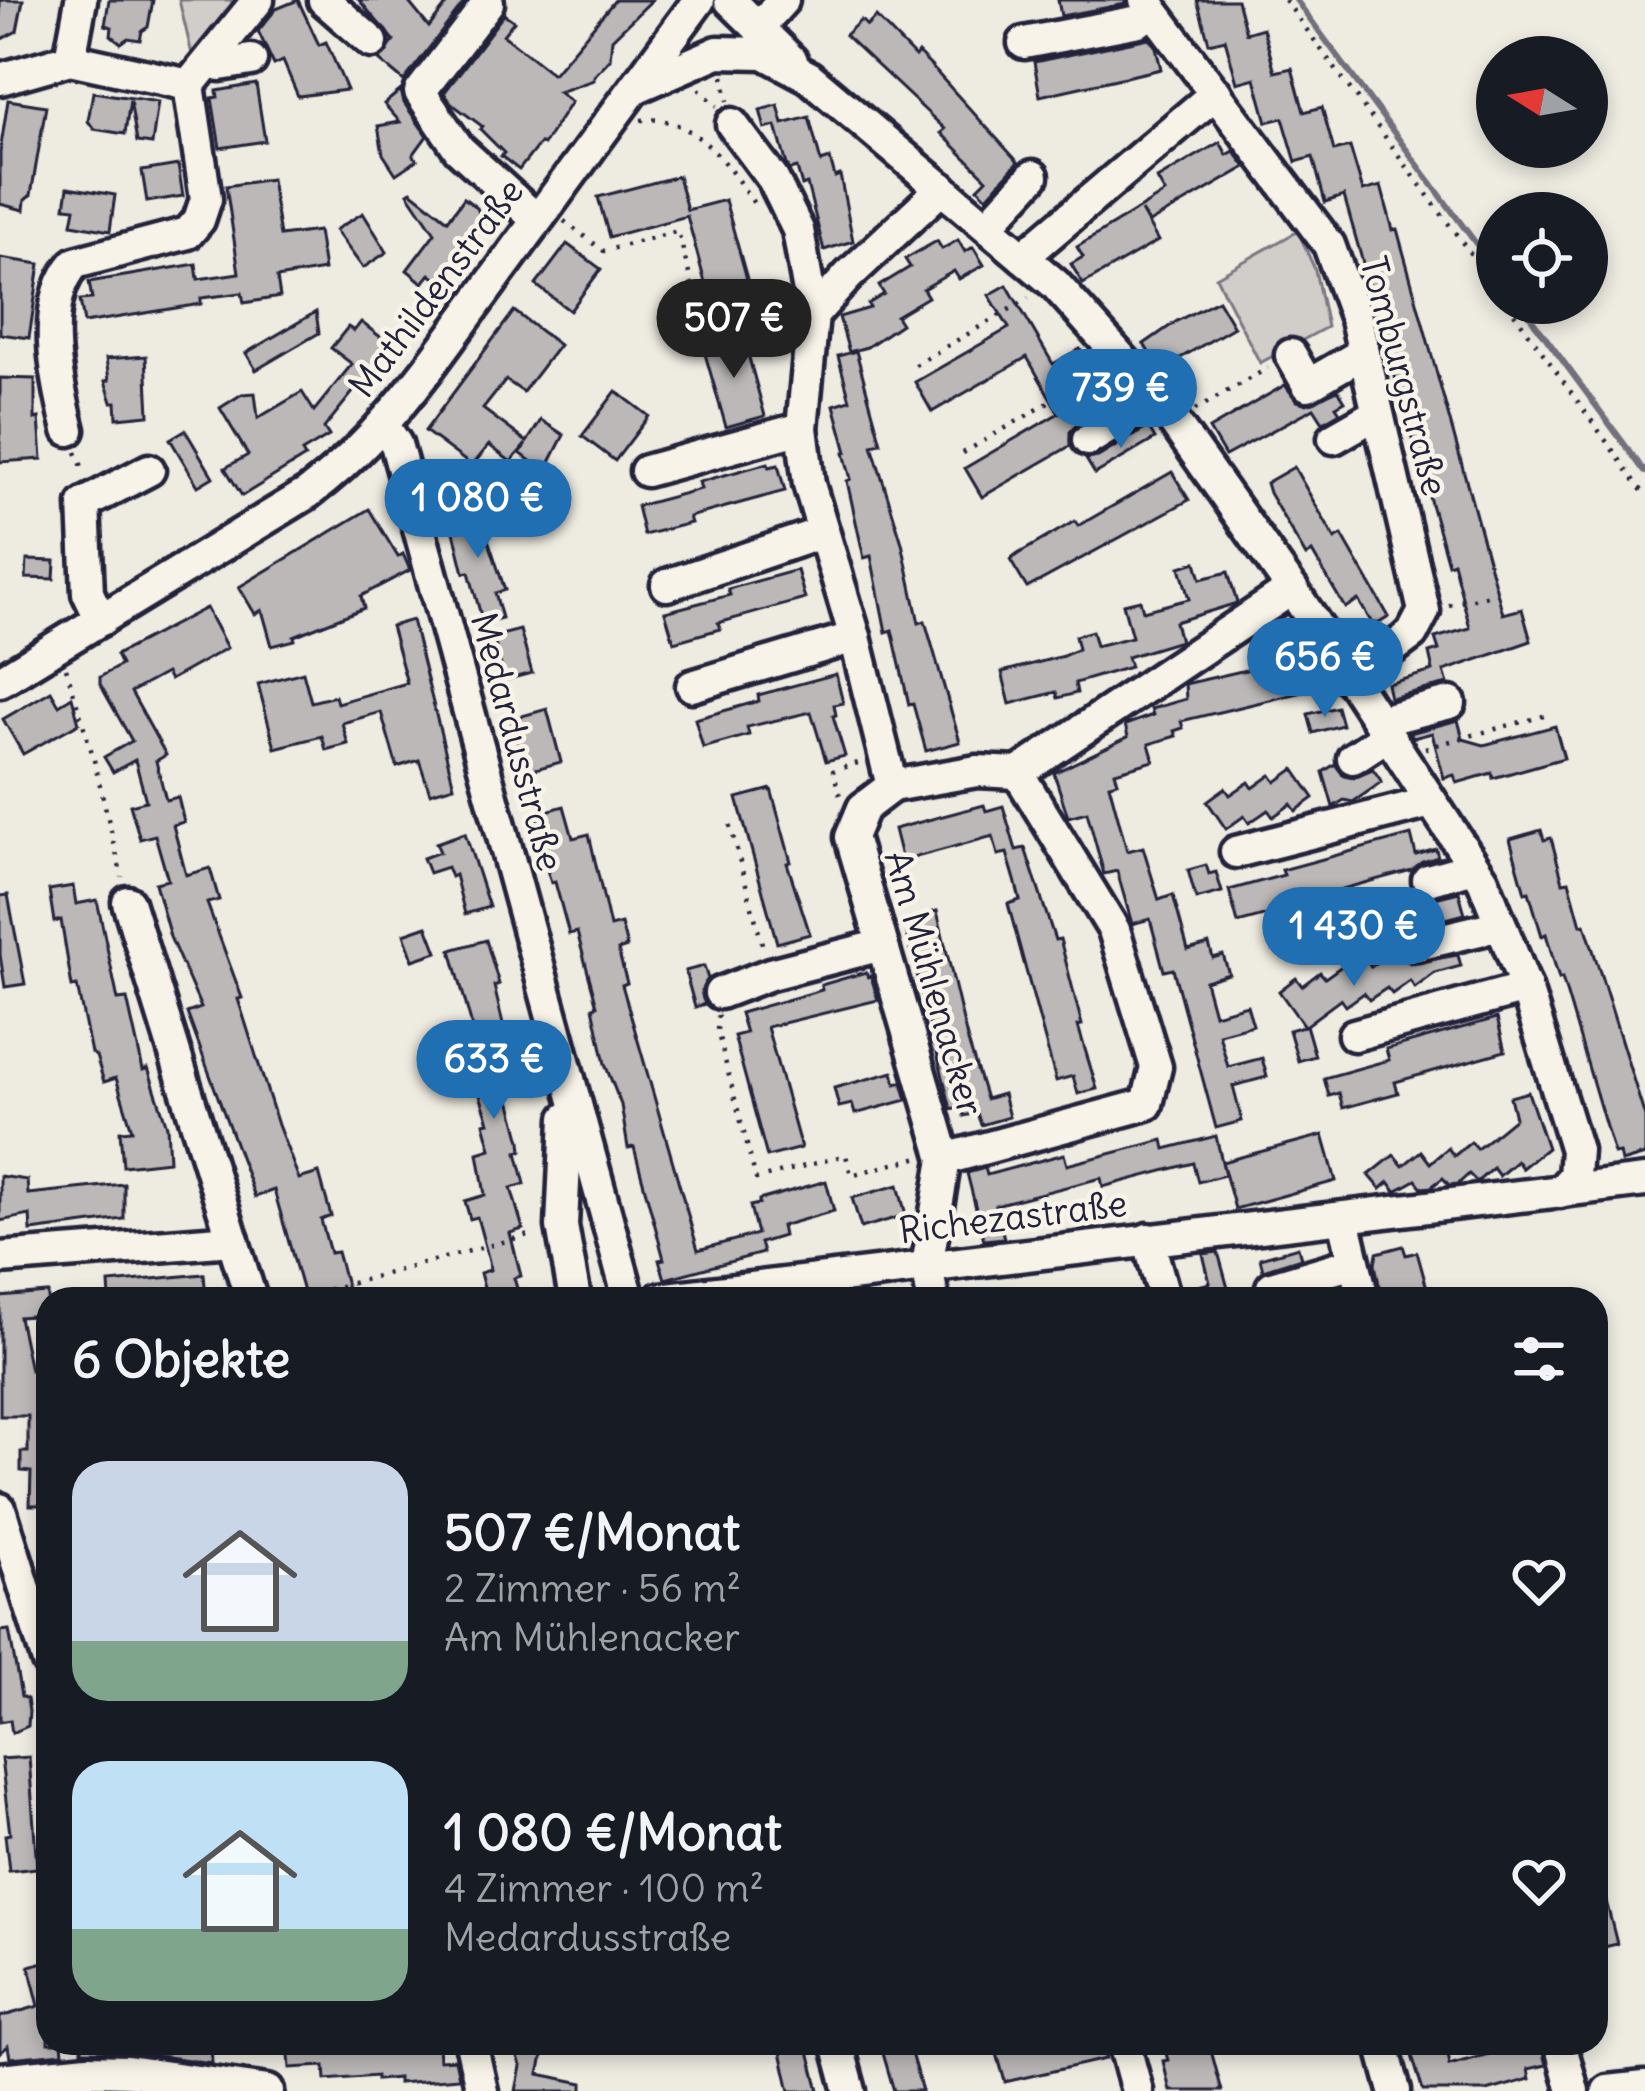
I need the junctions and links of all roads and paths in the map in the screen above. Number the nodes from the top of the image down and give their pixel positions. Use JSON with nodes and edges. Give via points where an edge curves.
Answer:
{"nodes":[{"id":1,"x":81,"y":0,"type":"edge"},
{"id":2,"x":258,"y":0,"type":"edge"},
{"id":3,"x":323,"y":0,"type":"edge"},
{"id":4,"x":699,"y":0,"type":"edge"},
{"id":5,"x":730,"y":0,"type":"edge"},
{"id":6,"x":783,"y":0,"type":"edge"},
{"id":7,"x":1285,"y":0,"type":"edge"},
{"id":8,"x":488,"y":3,"type":"dead end"},
{"id":9,"x":1148,"y":4,"type":"edge"},
{"id":10,"x":758,"y":28,"type":"junction"},
{"id":11,"x":372,"y":42,"type":"dead end"},
{"id":12,"x":1024,"y":43,"type":"dead end"},
{"id":13,"x":718,"y":52,"type":"junction"},
{"id":14,"x":70,"y":59,"type":"junction"},
{"id":15,"x":211,"y":59,"type":"junction"},
{"id":16,"x":251,"y":60,"type":"dead end"},
{"id":17,"x":809,"y":77,"type":"junction"},
{"id":18,"x":0,"y":79,"type":"edge"},
{"id":19,"x":189,"y":85,"type":"junction"},
{"id":20,"x":635,"y":88,"type":"junction"},
{"id":21,"x":1216,"y":93,"type":"junction"},
{"id":22,"x":732,"y":124,"type":"joint"},
{"id":23,"x":607,"y":126,"type":"junction"},
{"id":24,"x":1033,"y":176,"type":"dead end"},
{"id":25,"x":942,"y":188,"type":"junction"},
{"id":26,"x":758,"y":209,"type":"dead end"},
{"id":27,"x":541,"y":213,"type":"junction"},
{"id":28,"x":986,"y":226,"type":"junction"},
{"id":29,"x":1022,"y":257,"type":"junction"},
{"id":30,"x":1476,"y":261,"type":"edge"},
{"id":31,"x":1055,"y":284,"type":"junction"},
{"id":32,"x":813,"y":315,"type":"junction"},
{"id":33,"x":701,"y":320,"type":"dead end"},
{"id":34,"x":1522,"y":324,"type":"edge"},
{"id":35,"x":1363,"y":353,"type":"junction"},
{"id":36,"x":1291,"y":355,"type":"joint"},
{"id":37,"x":1122,"y":359,"type":"junction"},
{"id":38,"x":915,"y":365,"type":"dead end"},
{"id":39,"x":1166,"y":410,"type":"junction"},
{"id":40,"x":1376,"y":414,"type":"junction"},
{"id":41,"x":384,"y":426,"type":"junction"},
{"id":42,"x":802,"y":428,"type":"junction"},
{"id":43,"x":70,"y":430,"type":"joint"},
{"id":44,"x":1334,"y":438,"type":"dead end"},
{"id":45,"x":1088,"y":440,"type":"dead end"},
{"id":46,"x":963,"y":453,"type":"dead end"},
{"id":47,"x":148,"y":470,"type":"dead end"},
{"id":48,"x":646,"y":471,"type":"dead end"},
{"id":49,"x":97,"y":495,"type":"junction"},
{"id":50,"x":1645,"y":495,"type":"edge"},
{"id":51,"x":821,"y":533,"type":"junction"},
{"id":52,"x":667,"y":585,"type":"dead end"},
{"id":53,"x":1292,"y":589,"type":"junction"},
{"id":54,"x":1502,"y":592,"type":"dead end"},
{"id":55,"x":1424,"y":611,"type":"junction"},
{"id":56,"x":101,"y":620,"type":"junction"},
{"id":57,"x":855,"y":637,"type":"junction"},
{"id":58,"x":59,"y":646,"type":"junction"},
{"id":59,"x":1349,"y":680,"type":"junction"},
{"id":60,"x":0,"y":681,"type":"edge"},
{"id":61,"x":692,"y":686,"type":"dead end"},
{"id":62,"x":1450,"y":703,"type":"dead end"},
{"id":63,"x":1551,"y":714,"type":"dead end"},
{"id":64,"x":1390,"y":737,"type":"junction"},
{"id":65,"x":1353,"y":758,"type":"dead end"},
{"id":66,"x":1018,"y":773,"type":"junction"},
{"id":67,"x":892,"y":786,"type":"junction"},
{"id":68,"x":1431,"y":802,"type":"junction"},
{"id":69,"x":730,"y":825,"type":"dead end"},
{"id":70,"x":1236,"y":852,"type":"dead end"},
{"id":71,"x":1474,"y":867,"type":"junction"},
{"id":72,"x":1428,"y":880,"type":"dead end"},
{"id":73,"x":128,"y":902,"type":"joint"},
{"id":74,"x":1501,"y":925,"type":"junction"},
{"id":75,"x":882,"y":944,"type":"junction"},
{"id":76,"x":1418,"y":945,"type":"dead end"},
{"id":77,"x":770,"y":974,"type":"junction"},
{"id":78,"x":1526,"y":988,"type":"junction"},
{"id":79,"x":720,"y":993,"type":"joint"},
{"id":80,"x":1354,"y":1035,"type":"dead end"},
{"id":81,"x":567,"y":1082,"type":"junction"},
{"id":82,"x":944,"y":1155,"type":"junction"},
{"id":83,"x":1645,"y":1181,"type":"edge"},
{"id":84,"x":1560,"y":1192,"type":"junction"},
{"id":85,"x":1344,"y":1219,"type":"junction"},
{"id":86,"x":562,"y":1226,"type":"junction"},
{"id":87,"x":1148,"y":1239,"type":"junction"},
{"id":88,"x":233,"y":1240,"type":"junction"},
{"id":89,"x":0,"y":1258,"type":"edge"},
{"id":90,"x":1353,"y":1263,"type":"junction"},
{"id":91,"x":927,"y":1266,"type":"junction"},
{"id":92,"x":247,"y":1287,"type":"edge"},
{"id":93,"x":336,"y":1287,"type":"edge"},
{"id":94,"x":573,"y":1287,"type":"edge"},
{"id":95,"x":626,"y":1287,"type":"edge"},
{"id":96,"x":756,"y":1287,"type":"edge"},
{"id":97,"x":930,"y":1287,"type":"edge"},
{"id":98,"x":1162,"y":1287,"type":"edge"},
{"id":99,"x":1272,"y":1287,"type":"dead end"},
{"id":100,"x":1360,"y":1287,"type":"edge"},
{"id":101,"x":0,"y":1509,"type":"edge"},
{"id":102,"x":36,"y":1624,"type":"edge"},
{"id":103,"x":474,"y":2055,"type":"edge"},
{"id":104,"x":840,"y":2055,"type":"edge"},
{"id":105,"x":1127,"y":2055,"type":"edge"},
{"id":106,"x":1385,"y":2055,"type":"edge"},
{"id":107,"x":1563,"y":2055,"type":"edge"},
{"id":108,"x":0,"y":2079,"type":"edge"},
{"id":109,"x":1645,"y":2087,"type":"edge"},
{"id":110,"x":264,"y":2091,"type":"edge"},
{"id":111,"x":482,"y":2091,"type":"edge"},
{"id":112,"x":850,"y":2091,"type":"edge"},
{"id":113,"x":1137,"y":2091,"type":"edge"},
{"id":114,"x":1395,"y":2091,"type":"edge"},
{"id":115,"x":1573,"y":2091,"type":"edge"},
{"id":116,"x":1608,"y":2091,"type":"edge"}],
"edges":[{"from":1,"to":14,"type":"street"},
{"from":2,"to":15,"type":"street"},
{"from":3,"to":11,"type":"street"},
{"from":4,"to":20,"type":"street","name":"Mathildenstraße"},
{"from":5,"to":10,"type":"street"},
{"from":6,"to":10,"type":"street"},
{"from":7,"to":30,"type":"path"},
{"from":8,"to":27,"type":"street","via":[[420,92],[459,149]]},
{"from":9,"to":12,"type":"street","via":[[1139,21]]},
{"from":9,"to":21,"type":"street","name":"Tomburgstraße"},
{"from":10,"to":17,"type":"street"},
{"from":13,"to":17,"type":"street","via":[[764,53]]},
{"from":13,"to":20,"type":"street"},
{"from":13,"to":22,"type":"path"},
{"from":14,"to":18,"type":"street"},
{"from":14,"to":19,"type":"street"},
{"from":15,"to":16,"type":"street"},
{"from":15,"to":19,"type":"street"},
{"from":17,"to":25,"type":"street"},
{"from":19,"to":43,"type":"street","via":[[206,199],[199,220],[188,233],[75,263],[64,274],[56,375]]},
{"from":20,"to":23,"type":"street","name":"Mathildenstraße"},
{"from":21,"to":29,"type":"street"},
{"from":21,"to":35,"type":"street","name":"Tomburgstraße","via":[[1329,244]]},
{"from":22,"to":32,"type":"street","via":[[798,230]]},
{"from":23,"to":26,"type":"path","via":[[651,119],[688,128]]},
{"from":23,"to":27,"type":"street","name":"Mathildenstraße"},
{"from":24,"to":28,"type":"street"},
{"from":25,"to":28,"type":"street"},
{"from":25,"to":32,"type":"street"},
{"from":27,"to":33,"type":"path","via":[[604,251],[679,231]]},
{"from":27,"to":41,"type":"street","name":"Mathildenstraße"},
{"from":28,"to":29,"type":"street"},
{"from":29,"to":31,"type":"street"},
{"from":31,"to":37,"type":"street"},
{"from":31,"to":38,"type":"path"},
{"from":32,"to":42,"type":"street"},
{"from":34,"to":50,"type":"path"},
{"from":35,"to":36,"type":"street","via":[[1308,385]]},
{"from":35,"to":40,"type":"street","name":"Tomburgstraße"},
{"from":36,"to":39,"type":"path"},
{"from":37,"to":39,"type":"street"},
{"from":37,"to":46,"type":"path"},
{"from":39,"to":45,"type":"street"},
{"from":39,"to":53,"type":"street"},
{"from":40,"to":44,"type":"street"},
{"from":40,"to":55,"type":"street","name":"Tomburgstraße"},
{"from":41,"to":56,"type":"street","name":"Mathildenstraße","via":[[308,493]]},
{"from":41,"to":81,"type":"street","name":"Medardusstraße","via":[[396,444]]},
{"from":42,"to":48,"type":"street"},
{"from":42,"to":51,"type":"street"},
{"from":43,"to":49,"type":"path"},
{"from":47,"to":49,"type":"street"},
{"from":49,"to":56,"type":"street","via":[[84,504],[84,543],[88,593]]},
{"from":51,"to":52,"type":"street"},
{"from":51,"to":57,"type":"street"},
{"from":53,"to":59,"type":"street"},
{"from":53,"to":66,"type":"street"},
{"from":54,"to":55,"type":"path"},
{"from":55,"to":59,"type":"street","via":[[1412,634]]},
{"from":56,"to":58,"type":"street","name":"Mathildenstraße"},
{"from":57,"to":61,"type":"street"},
{"from":57,"to":67,"type":"street"},
{"from":58,"to":60,"type":"street","name":"Mathildenstraße"},
{"from":58,"to":73,"type":"path"},
{"from":59,"to":64,"type":"street"},
{"from":62,"to":64,"type":"street"},
{"from":63,"to":64,"type":"path"},
{"from":64,"to":65,"type":"street"},
{"from":64,"to":68,"type":"street"},
{"from":66,"to":67,"type":"street","via":[[977,771]]},
{"from":66,"to":82,"type":"street","via":[[1114,930],[1156,1067],[1147,1104]]},
{"from":67,"to":75,"type":"street","name":"Am Mühlenacker","via":[[862,808],[851,837]]},
{"from":68,"to":70,"type":"street"},
{"from":68,"to":71,"type":"street"},
{"from":69,"to":77,"type":"path"},
{"from":71,"to":72,"type":"street"},
{"from":71,"to":74,"type":"street"},
{"from":73,"to":88,"type":"street"},
{"from":74,"to":76,"type":"street"},
{"from":74,"to":78,"type":"street"},
{"from":75,"to":77,"type":"street"},
{"from":75,"to":82,"type":"street","name":"Am Mühlenacker"},
{"from":77,"to":79,"type":"street"},
{"from":78,"to":80,"type":"street"},
{"from":78,"to":84,"type":"street","via":[[1576,1150],[1574,1176]]},
{"from":79,"to":82,"type":"path","via":[[717,1030],[756,1179],[847,1154],[851,1175]]},
{"from":81,"to":86,"type":"street","name":"Medardusstraße"},
{"from":81,"to":95,"type":"street","name":"Medardusstraße"},
{"from":82,"to":91,"type":"street","name":"Am Mühlenacker"},
{"from":83,"to":84,"type":"street","name":"Richezastraße"},
{"from":84,"to":85,"type":"street","name":"Richezastraße"},
{"from":85,"to":87,"type":"street","name":"Richezastraße"},
{"from":85,"to":90,"type":"street"},
{"from":86,"to":93,"type":"path"},
{"from":86,"to":94,"type":"street","name":"Medardusstraße"},
{"from":87,"to":91,"type":"street","name":"Richezastraße"},
{"from":87,"to":98,"type":"street"},
{"from":88,"to":89,"type":"street"},
{"from":88,"to":92,"type":"street"},
{"from":90,"to":99,"type":"street"},
{"from":90,"to":100,"type":"street"},
{"from":91,"to":96,"type":"street","name":"Richezastraße"},
{"from":91,"to":97,"type":"street","name":"Am Mühlenacker"},
{"from":101,"to":102,"type":"street"},
{"from":103,"to":111,"type":"street"},
{"from":104,"to":112,"type":"street"},
{"from":105,"to":113,"type":"street"},
{"from":106,"to":114,"type":"street"},
{"from":107,"to":115,"type":"street"},
{"from":108,"to":110,"type":"street","via":[[127,2071]]},
{"from":109,"to":116,"type":"street"}]}
